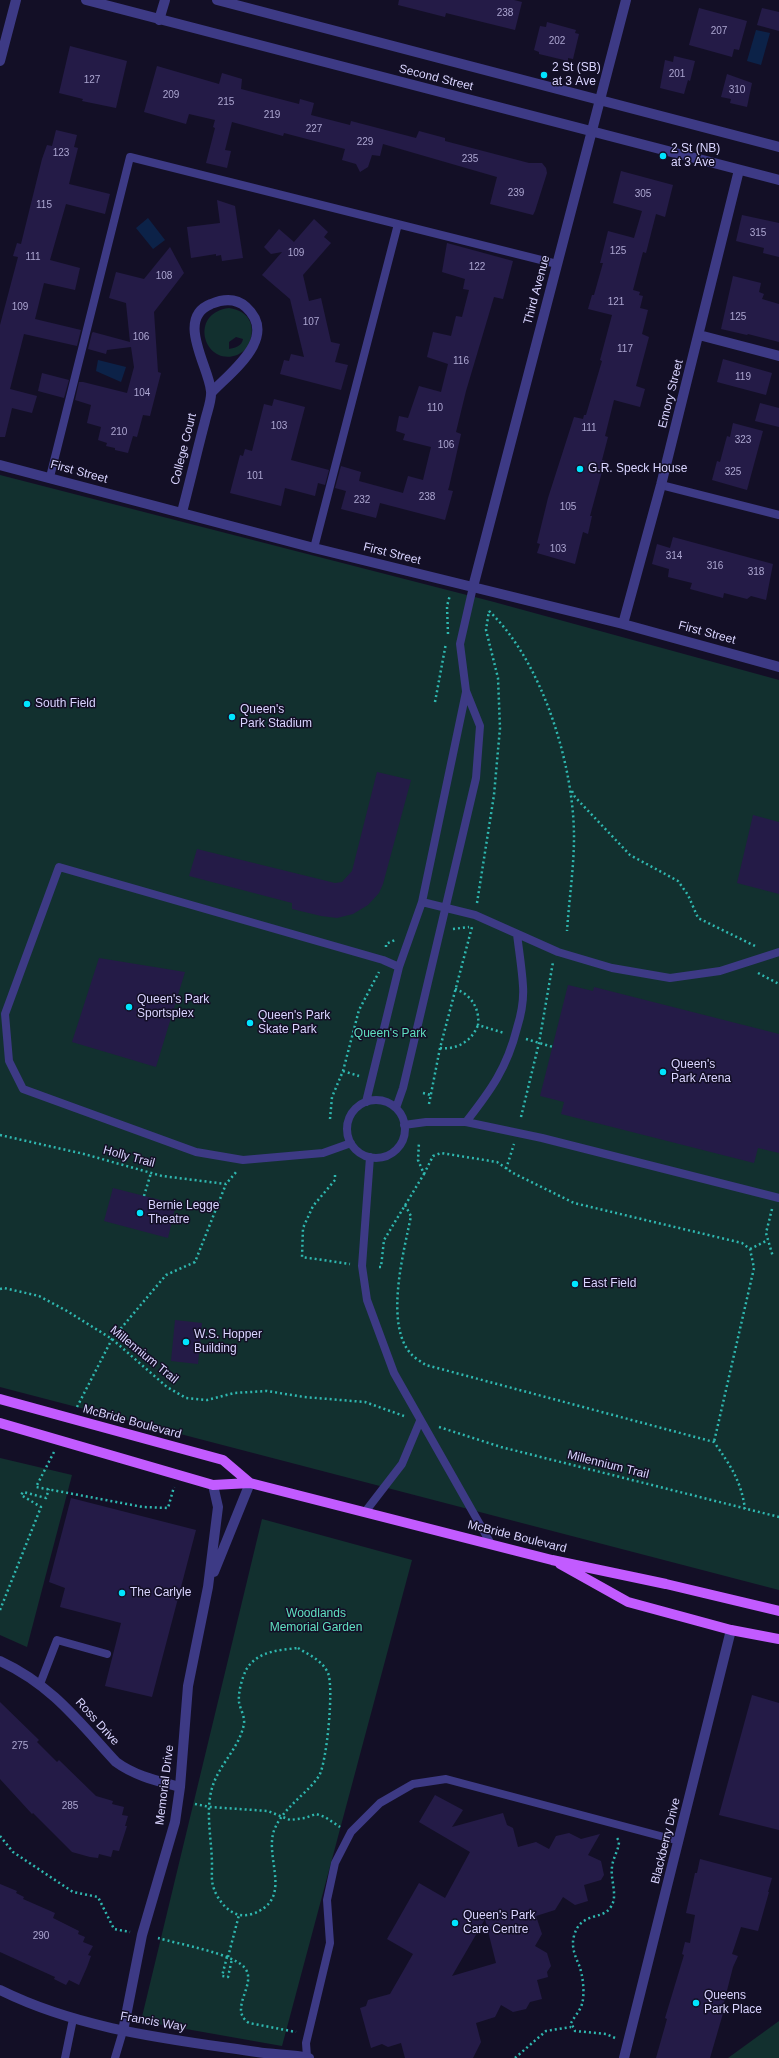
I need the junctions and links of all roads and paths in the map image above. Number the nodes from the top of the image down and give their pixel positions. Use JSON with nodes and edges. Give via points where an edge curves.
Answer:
{"nodes":[{"id":1,"x":16,"y":0,"type":"edge"},
{"id":2,"x":86,"y":0,"type":"edge"},
{"id":3,"x":165,"y":0,"type":"edge"},
{"id":4,"x":217,"y":0,"type":"edge"},
{"id":5,"x":626,"y":0,"type":"edge"},
{"id":6,"x":159,"y":20,"type":"junction"},
{"id":7,"x":0,"y":60,"type":"edge"},
{"id":8,"x":600,"y":99,"type":"junction"},
{"id":9,"x":590,"y":131,"type":"junction"},
{"id":10,"x":779,"y":147,"type":"edge"},
{"id":11,"x":740,"y":170,"type":"junction"},
{"id":12,"x":779,"y":180,"type":"edge"},
{"id":13,"x":398,"y":224,"type":"junction"},
{"id":14,"x":557,"y":264,"type":"junction"},
{"id":15,"x":699,"y":335,"type":"junction"},
{"id":16,"x":779,"y":356,"type":"edge"},
{"id":17,"x":212,"y":392,"type":"junction"},
{"id":18,"x":0,"y":465,"type":"edge"},
{"id":19,"x":50,"y":477,"type":"junction"},
{"id":20,"x":661,"y":486,"type":"junction"},
{"id":21,"x":182,"y":512,"type":"junction"},
{"id":22,"x":779,"y":515,"type":"edge"},
{"id":23,"x":314,"y":548,"type":"junction"},
{"id":24,"x":473,"y":587,"type":"junction"},
{"id":25,"x":452,"y":591,"type":"dead end"},
{"id":26,"x":489,"y":611,"type":"dead end"},
{"id":27,"x":624,"y":624,"type":"junction"},
{"id":28,"x":779,"y":667,"type":"edge"},
{"id":29,"x":466,"y":691,"type":"junction"},
{"id":30,"x":435,"y":702,"type":"dead end"},
{"id":31,"x":571,"y":789,"type":"junction"},
{"id":32,"x":422,"y":902,"type":"junction"},
{"id":33,"x":447,"y":908,"type":"junction"},
{"id":34,"x":450,"y":929,"type":"dead end"},
{"id":35,"x":567,"y":931,"type":"dead end"},
{"id":36,"x":517,"y":934,"type":"junction"},
{"id":37,"x":775,"y":953,"type":"edge"},
{"id":38,"x":753,"y":960,"type":"junction"},
{"id":39,"x":553,"y":962,"type":"dead end"},
{"id":40,"x":399,"y":967,"type":"junction"},
{"id":41,"x":379,"y":972,"type":"dead end"},
{"id":42,"x":779,"y":984,"type":"edge"},
{"id":43,"x":455,"y":989,"type":"junction"},
{"id":44,"x":478,"y":1025,"type":"junction"},
{"id":45,"x":515,"y":1036,"type":"junction"},
{"id":46,"x":539,"y":1043,"type":"junction"},
{"id":47,"x":553,"y":1047,"type":"dead end"},
{"id":48,"x":440,"y":1048,"type":"junction"},
{"id":49,"x":343,"y":1071,"type":"junction"},
{"id":50,"x":362,"y":1077,"type":"dead end"},
{"id":51,"x":423,"y":1093,"type":"dead end"},
{"id":52,"x":431,"y":1095,"type":"junction"},
{"id":53,"x":366,"y":1102,"type":"junction"},
{"id":54,"x":429,"y":1104,"type":"dead end"},
{"id":55,"x":396,"y":1108,"type":"junction"},
{"id":56,"x":521,"y":1116,"type":"dead end"},
{"id":57,"x":330,"y":1119,"type":"dead end"},
{"id":58,"x":466,"y":1122,"type":"junction"},
{"id":59,"x":404,"y":1125,"type":"junction"},
{"id":60,"x":0,"y":1135,"type":"edge"},
{"id":61,"x":419,"y":1142,"type":"dead end"},
{"id":62,"x":351,"y":1143,"type":"junction"},
{"id":63,"x":514,"y":1144,"type":"dead end"},
{"id":64,"x":370,"y":1157,"type":"junction"},
{"id":65,"x":243,"y":1160,"type":"junction"},
{"id":66,"x":506,"y":1169,"type":"junction"},
{"id":67,"x":151,"y":1173,"type":"junction"},
{"id":68,"x":424,"y":1174,"type":"junction"},
{"id":69,"x":335,"y":1175,"type":"dead end"},
{"id":70,"x":226,"y":1184,"type":"junction"},
{"id":71,"x":144,"y":1196,"type":"dead end"},
{"id":72,"x":779,"y":1198,"type":"edge"},
{"id":73,"x":405,"y":1205,"type":"junction"},
{"id":74,"x":772,"y":1210,"type":"dead end"},
{"id":75,"x":768,"y":1240,"type":"junction"},
{"id":76,"x":750,"y":1249,"type":"junction"},
{"id":77,"x":773,"y":1257,"type":"dead end"},
{"id":78,"x":350,"y":1264,"type":"dead end"},
{"id":79,"x":379,"y":1267,"type":"dead end"},
{"id":80,"x":0,"y":1289,"type":"edge"},
{"id":81,"x":112,"y":1339,"type":"junction"},
{"id":82,"x":105,"y":1354,"type":"dead end"},
{"id":83,"x":0,"y":1399,"type":"edge"},
{"id":84,"x":401,"y":1416,"type":"dead end"},
{"id":85,"x":420,"y":1422,"type":"junction"},
{"id":86,"x":0,"y":1423,"type":"edge"},
{"id":87,"x":434,"y":1426,"type":"dead end"},
{"id":88,"x":714,"y":1442,"type":"junction"},
{"id":89,"x":42,"y":1474,"type":"dead end"},
{"id":90,"x":178,"y":1474,"type":"junction"},
{"id":91,"x":250,"y":1483,"type":"junction"},
{"id":92,"x":213,"y":1485,"type":"junction"},
{"id":93,"x":49,"y":1489,"type":"junction"},
{"id":94,"x":745,"y":1509,"type":"junction"},
{"id":95,"x":365,"y":1512,"type":"junction"},
{"id":96,"x":779,"y":1517,"type":"edge"},
{"id":97,"x":491,"y":1544,"type":"junction"},
{"id":98,"x":552,"y":1560,"type":"junction"},
{"id":99,"x":208,"y":1587,"type":"junction"},
{"id":100,"x":0,"y":1610,"type":"edge"},
{"id":101,"x":779,"y":1611,"type":"edge"},
{"id":102,"x":731,"y":1630,"type":"junction"},
{"id":103,"x":779,"y":1639,"type":"edge"},
{"id":104,"x":107,"y":1654,"type":"dead end"},
{"id":105,"x":0,"y":1661,"type":"edge"},
{"id":106,"x":40,"y":1684,"type":"junction"},
{"id":107,"x":180,"y":1787,"type":"junction"},
{"id":108,"x":195,"y":1804,"type":"dead end"},
{"id":109,"x":210,"y":1807,"type":"junction"},
{"id":110,"x":280,"y":1818,"type":"junction"},
{"id":111,"x":617,"y":1825,"type":"junction"},
{"id":112,"x":346,"y":1830,"type":"dead end"},
{"id":113,"x":0,"y":1836,"type":"edge"},
{"id":114,"x":679,"y":1841,"type":"junction"},
{"id":115,"x":239,"y":1915,"type":"junction"},
{"id":116,"x":130,"y":1932,"type":"dead end"},
{"id":117,"x":158,"y":1938,"type":"dead end"},
{"id":118,"x":227,"y":1957,"type":"junction"},
{"id":119,"x":232,"y":1959,"type":"junction"},
{"id":120,"x":0,"y":1990,"type":"edge"},
{"id":121,"x":73,"y":2019,"type":"junction"},
{"id":122,"x":571,"y":2027,"type":"junction"},
{"id":123,"x":123,"y":2031,"type":"junction"},
{"id":124,"x":299,"y":2033,"type":"dead end"},
{"id":125,"x":628,"y":2044,"type":"junction"},
{"id":126,"x":65,"y":2058,"type":"edge"},
{"id":127,"x":115,"y":2058,"type":"edge"},
{"id":128,"x":308,"y":2058,"type":"edge"},
{"id":129,"x":515,"y":2058,"type":"edge"},
{"id":130,"x":624,"y":2058,"type":"edge"}],
"edges":[{"from":1,"to":7,"type":"street"},
{"from":2,"to":6,"type":"street","name":"Second Street"},
{"from":3,"to":6,"type":"street"},
{"from":4,"to":8,"type":"street","name":"Second Street"},
{"from":5,"to":8,"type":"street","name":"Third Avenue"},
{"from":6,"to":9,"type":"street","name":"Second Street"},
{"from":8,"to":9,"type":"street","name":"Third Avenue"},
{"from":8,"to":10,"type":"street","name":"Second Street"},
{"from":9,"to":11,"type":"street","name":"Second Street"},
{"from":9,"to":14,"type":"street","name":"Third Avenue"},
{"from":11,"to":12,"type":"street","name":"Second Street"},
{"from":11,"to":15,"type":"street","name":"Emory Street"},
{"from":13,"to":14,"type":"lane"},
{"from":13,"to":19,"type":"lane","via":[[130,157]]},
{"from":13,"to":23,"type":"lane"},
{"from":14,"to":24,"type":"street","name":"Third Avenue"},
{"from":15,"to":16,"type":"street"},
{"from":15,"to":20,"type":"street","name":"Emory Street"},
{"from":17,"to":17,"type":"street","name":"College Court","via":[[253,349],[257,338],[257,326],[252,313],[244,305],[233,301],[221,300],[208,305],[200,312],[195,324],[194,338]]},
{"from":17,"to":21,"type":"street","name":"College Court"},
{"from":18,"to":19,"type":"street","name":"First Street"},
{"from":19,"to":21,"type":"street","name":"First Street"},
{"from":20,"to":22,"type":"lane"},
{"from":20,"to":27,"type":"street","name":"Emory Street"},
{"from":21,"to":23,"type":"street","name":"First Street"},
{"from":23,"to":24,"type":"street","name":"First Street"},
{"from":24,"to":27,"type":"street","name":"First Street"},
{"from":24,"to":29,"type":"lane","via":[[460,644]]},
{"from":25,"to":30,"type":"path","via":[[447,606],[448,630]]},
{"from":26,"to":31,"type":"path","via":[[503,625],[539,683],[560,744]]},
{"from":27,"to":28,"type":"street","name":"First Street"},
{"from":29,"to":32,"type":"lane"},
{"from":29,"to":33,"type":"lane","via":[[480,726],[476,778]]},
{"from":31,"to":35,"type":"path","via":[[574,837]]},
{"from":31,"to":37,"type":"path","via":[[575,797],[630,855],[678,881],[688,895],[698,918]]},
{"from":32,"to":33,"type":"lane"},
{"from":32,"to":40,"type":"lane"},
{"from":33,"to":36,"type":"lane","via":[[475,915]]},
{"from":33,"to":55,"type":"lane"},
{"from":34,"to":43,"type":"path","via":[[472,925]]},
{"from":36,"to":38,"type":"lane","via":[[558,952],[612,968],[670,978],[720,971]]},
{"from":36,"to":45,"type":"lane","via":[[524,987],[522,1012]]},
{"from":37,"to":38,"type":"lane"},
{"from":38,"to":42,"type":"path","via":[[757,972]]},
{"from":39,"to":46,"type":"path"},
{"from":40,"to":53,"type":"lane"},
{"from":40,"to":65,"type":"lane","via":[[59,868],[5,1014],[9,1062],[23,1089],[196,1152]]},
{"from":41,"to":49,"type":"path","via":[[359,1010]]},
{"from":43,"to":44,"type":"path","via":[[464,993],[473,1002],[478,1014]]},
{"from":43,"to":48,"type":"path"},
{"from":44,"to":45,"type":"path"},
{"from":44,"to":48,"type":"path","via":[[466,1041],[452,1047]]},
{"from":45,"to":46,"type":"path"},
{"from":45,"to":58,"type":"lane","via":[[502,1072],[491,1091]]},
{"from":46,"to":47,"type":"path"},
{"from":46,"to":56,"type":"path"},
{"from":48,"to":52,"type":"path"},
{"from":49,"to":50,"type":"path"},
{"from":49,"to":57,"type":"path","via":[[332,1097]]},
{"from":51,"to":52,"type":"path"},
{"from":52,"to":54,"type":"path"},
{"from":53,"to":55,"type":"lane","via":[[382,1101]]},
{"from":53,"to":62,"type":"lane","via":[[354,1111],[348,1124],[347,1134]]},
{"from":55,"to":59,"type":"lane"},
{"from":58,"to":59,"type":"lane"},
{"from":58,"to":72,"type":"lane","via":[[542,1138]]},
{"from":59,"to":64,"type":"lane","via":[[402,1140],[393,1152],[378,1158]]},
{"from":60,"to":67,"type":"path","name":"Holly Trail","via":[[84,1154]]},
{"from":61,"to":68,"type":"path","via":[[418,1160]]},
{"from":62,"to":64,"type":"lane","via":[[359,1152]]},
{"from":62,"to":65,"type":"lane","via":[[323,1153]]},
{"from":63,"to":66,"type":"path"},
{"from":64,"to":85,"type":"lane","via":[[362,1266],[367,1300],[394,1373]]},
{"from":65,"to":70,"type":"path"},
{"from":66,"to":68,"type":"path","via":[[497,1162],[441,1153],[433,1156]]},
{"from":66,"to":76,"type":"path","via":[[574,1203],[742,1243]]},
{"from":67,"to":70,"type":"path","name":"Holly Trail"},
{"from":67,"to":71,"type":"path"},
{"from":68,"to":73,"type":"path"},
{"from":69,"to":78,"type":"path","via":[[335,1180],[313,1206],[303,1228],[302,1257]]},
{"from":70,"to":81,"type":"path","via":[[195,1262],[166,1275]]},
{"from":73,"to":79,"type":"path","via":[[384,1240]]},
{"from":73,"to":88,"type":"path","via":[[412,1216],[398,1277],[398,1315],[401,1338],[411,1354],[426,1365]]},
{"from":74,"to":75,"type":"path","via":[[766,1233]]},
{"from":75,"to":76,"type":"path"},
{"from":75,"to":77,"type":"path"},
{"from":76,"to":88,"type":"path","via":[[754,1268]]},
{"from":80,"to":81,"type":"path","name":"Millennium Trail","via":[[39,1296],[68,1310]]},
{"from":81,"to":82,"type":"path"},
{"from":81,"to":84,"type":"path","name":"Millennium Trail","via":[[167,1387],[186,1398],[207,1400],[234,1393],[267,1392],[365,1402]]},
{"from":83,"to":91,"type":"main road","name":"McBride Boulevard","via":[[223,1460]]},
{"from":85,"to":95,"type":"lane","via":[[402,1464]]},
{"from":85,"to":97,"type":"lane"},
{"from":86,"to":90,"type":"main road","name":"McBride Boulevard"},
{"from":87,"to":94,"type":"path","name":"Millennium Trail","via":[[501,1447]]},
{"from":88,"to":94,"type":"path","via":[[742,1489]]},
{"from":89,"to":93,"type":"path","via":[[36,1487]]},
{"from":90,"to":92,"type":"main road","name":"McBride Boulevard"},
{"from":90,"to":93,"type":"path","via":[[168,1508],[143,1507]]},
{"from":91,"to":92,"type":"main road","name":"McBride Boulevard"},
{"from":91,"to":95,"type":"main road","name":"McBride Boulevard"},
{"from":91,"to":99,"type":"street","name":"Memorial Drive"},
{"from":92,"to":99,"type":"street","name":"Memorial Drive","via":[[218,1507]]},
{"from":93,"to":100,"type":"path","via":[[46,1498],[23,1492],[21,1495],[41,1507]]},
{"from":94,"to":96,"type":"path","name":"Millennium Trail"},
{"from":95,"to":97,"type":"main road","name":"McBride Boulevard"},
{"from":97,"to":98,"type":"main road","name":"McBride Boulevard"},
{"from":98,"to":101,"type":"main road","name":"McBride Boulevard"},
{"from":98,"to":102,"type":"main road","via":[[628,1602]]},
{"from":99,"to":107,"type":"street","name":"Memorial Drive","via":[[188,1686]]},
{"from":102,"to":103,"type":"main road"},
{"from":102,"to":114,"type":"street","name":"Blackberry Drive"},
{"from":104,"to":106,"type":"lane","via":[[57,1640]]},
{"from":105,"to":106,"type":"street","name":"Ross Drive"},
{"from":106,"to":107,"type":"street","name":"Ross Drive","via":[[68,1708],[120,1765],[138,1775]]},
{"from":107,"to":123,"type":"street","name":"Memorial Drive","via":[[175,1822],[142,1935]]},
{"from":108,"to":109,"type":"path"},
{"from":109,"to":110,"type":"path","via":[[268,1811]]},
{"from":109,"to":110,"type":"path","via":[[216,1777],[238,1744],[244,1722],[239,1702],[246,1670],[257,1658],[268,1652],[298,1648],[319,1661],[328,1673],[331,1690],[325,1755],[320,1774]]},
{"from":109,"to":115,"type":"path","via":[[214,1888],[225,1908]]},
{"from":110,"to":112,"type":"path","via":[[290,1820],[316,1814]]},
{"from":110,"to":115,"type":"path","via":[[273,1832],[276,1889],[273,1901],[253,1914]]},
{"from":111,"to":114,"type":"lane"},
{"from":111,"to":122,"type":"path","via":[[615,1836],[619,1840],[619,1847],[612,1867],[614,1903],[610,1910],[588,1918],[578,1927],[573,1937],[574,1955],[580,1967],[583,1993],[582,2005]]},
{"from":111,"to":128,"type":"lane","via":[[446,1779],[413,1784],[380,1803],[351,1832],[334,1863],[327,1900],[330,1943],[307,2039]]},
{"from":113,"to":116,"type":"path","via":[[13,1852],[73,1892],[98,1897],[114,1929]]},
{"from":114,"to":125,"type":"street","name":"Blackberry Drive"},
{"from":115,"to":118,"type":"path"},
{"from":117,"to":118,"type":"path"},
{"from":118,"to":119,"type":"path"},
{"from":118,"to":119,"type":"path","via":[[222,1976],[228,1977]]},
{"from":119,"to":124,"type":"path","via":[[247,1972],[248,1978],[240,2010],[244,2020]]},
{"from":120,"to":121,"type":"street","name":"Francis Way","via":[[57,2015]]},
{"from":121,"to":123,"type":"street","name":"Francis Way"},
{"from":121,"to":126,"type":"lane"},
{"from":122,"to":125,"type":"path","via":[[575,2031],[606,2034]]},
{"from":122,"to":129,"type":"path","via":[[546,2031]]},
{"from":123,"to":127,"type":"lane"},
{"from":123,"to":128,"type":"street","name":"Francis Way"},
{"from":125,"to":130,"type":"street","name":"Blackberry Drive"}]}
